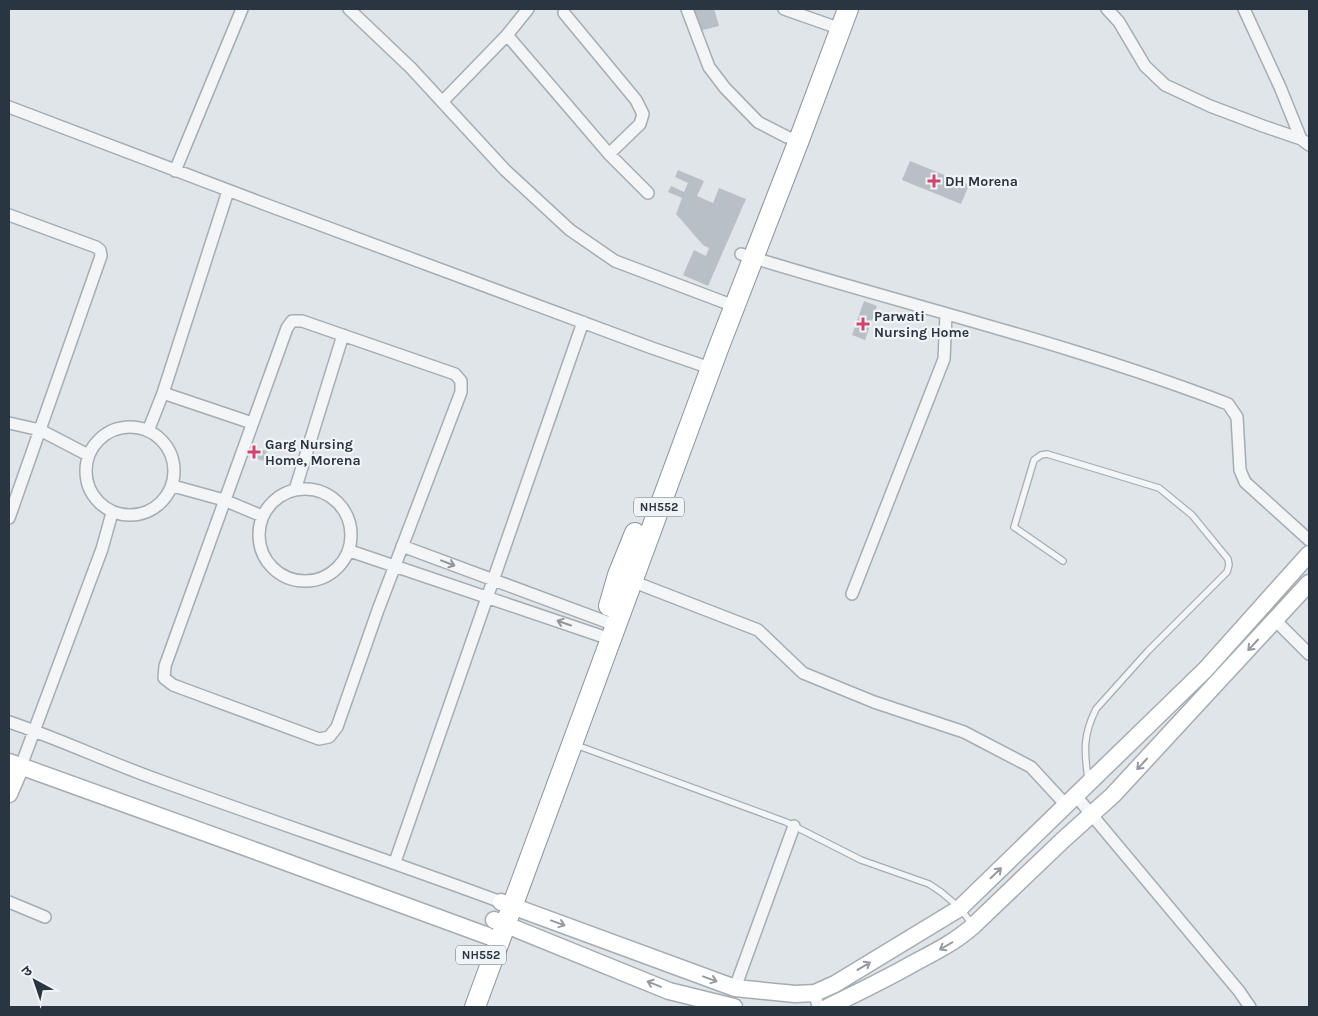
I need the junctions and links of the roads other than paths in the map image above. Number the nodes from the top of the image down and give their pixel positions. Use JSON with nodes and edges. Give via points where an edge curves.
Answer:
{"nodes":[{"id":1,"x":242,"y":9,"type":"edge"},
{"id":2,"x":349,"y":9,"type":"edge"},
{"id":3,"x":528,"y":9,"type":"edge"},
{"id":4,"x":687,"y":9,"type":"edge"},
{"id":5,"x":784,"y":9,"type":"edge"},
{"id":6,"x":848,"y":9,"type":"edge"},
{"id":7,"x":1244,"y":9,"type":"edge"},
{"id":8,"x":1113,"y":11,"type":"edge"},
{"id":9,"x":564,"y":13,"type":"dead end"},
{"id":10,"x":834,"y":21,"type":"edge"},
{"id":11,"x":507,"y":34,"type":"junction"},
{"id":12,"x":443,"y":101,"type":"junction"},
{"id":13,"x":9,"y":107,"type":"edge"},
{"id":14,"x":793,"y":138,"type":"junction"},
{"id":15,"x":1305,"y":142,"type":"edge"},
{"id":16,"x":609,"y":154,"type":"junction"},
{"id":17,"x":175,"y":171,"type":"junction"},
{"id":18,"x":228,"y":191,"type":"junction"},
{"id":19,"x":648,"y":193,"type":"dead end"},
{"id":20,"x":9,"y":215,"type":"edge"},
{"id":21,"x":747,"y":255,"type":"junction"},
{"id":22,"x":728,"y":304,"type":"junction"},
{"id":23,"x":946,"y":315,"type":"junction"},
{"id":24,"x":583,"y":322,"type":"junction"},
{"id":25,"x":343,"y":335,"type":"junction"},
{"id":26,"x":705,"y":366,"type":"junction"},
{"id":27,"x":163,"y":393,"type":"junction"},
{"id":28,"x":9,"y":423,"type":"edge"},
{"id":29,"x":252,"y":423,"type":"junction"},
{"id":30,"x":40,"y":430,"type":"junction"},
{"id":31,"x":148,"y":431,"type":"junction"},
{"id":32,"x":88,"y":455,"type":"junction"},
{"id":33,"x":175,"y":466,"type":"junction"},
{"id":34,"x":173,"y":486,"type":"junction"},
{"id":35,"x":189,"y":490,"type":"junction"},
{"id":36,"x":295,"y":490,"type":"junction"},
{"id":37,"x":224,"y":500,"type":"junction"},
{"id":38,"x":112,"y":513,"type":"junction"},
{"id":39,"x":262,"y":516,"type":"junction"},
{"id":40,"x":9,"y":518,"type":"edge"},
{"id":41,"x":1309,"y":540,"type":"edge"},
{"id":42,"x":402,"y":546,"type":"junction"},
{"id":43,"x":350,"y":551,"type":"junction"},
{"id":44,"x":1309,"y":554,"type":"edge"},
{"id":45,"x":1062,"y":562,"type":"dead end"},
{"id":46,"x":394,"y":566,"type":"junction"},
{"id":47,"x":625,"y":578,"type":"junction"},
{"id":48,"x":493,"y":580,"type":"junction"},
{"id":49,"x":1309,"y":583,"type":"edge"},
{"id":50,"x":852,"y":594,"type":"dead end"},
{"id":51,"x":488,"y":596,"type":"junction"},
{"id":52,"x":1276,"y":621,"type":"junction"},
{"id":53,"x":607,"y":630,"type":"junction"},
{"id":54,"x":1309,"y":654,"type":"edge"},
{"id":55,"x":9,"y":722,"type":"edge"},
{"id":56,"x":35,"y":731,"type":"junction"},
{"id":57,"x":572,"y":743,"type":"junction"},
{"id":58,"x":15,"y":764,"type":"edge"},
{"id":59,"x":1089,"y":783,"type":"junction"},
{"id":60,"x":9,"y":794,"type":"edge"},
{"id":61,"x":1071,"y":801,"type":"junction"},
{"id":62,"x":1092,"y":814,"type":"junction"},
{"id":63,"x":794,"y":826,"type":"junction"},
{"id":64,"x":395,"y":862,"type":"junction"},
{"id":65,"x":9,"y":902,"type":"edge"},
{"id":66,"x":960,"y":908,"type":"junction"},
{"id":67,"x":45,"y":918,"type":"dead end"},
{"id":68,"x":500,"y":918,"type":"junction"},
{"id":69,"x":973,"y":926,"type":"junction"},
{"id":70,"x":734,"y":988,"type":"junction"},
{"id":71,"x":816,"y":1000,"type":"edge"},
{"id":72,"x":462,"y":1007,"type":"edge"},
{"id":73,"x":475,"y":1007,"type":"edge"},
{"id":74,"x":734,"y":1007,"type":"edge"},
{"id":75,"x":828,"y":1007,"type":"edge"},
{"id":76,"x":1250,"y":1007,"type":"edge"}],
"edges":[{"from":1,"to":17,"type":"street"},
{"from":2,"to":12,"type":"street"},
{"from":3,"to":11,"type":"street"},
{"from":4,"to":14,"type":"street","via":[[709,67],[725,88],[758,122]]},
{"from":5,"to":10,"type":"street"},
{"from":6,"to":10,"type":"highway","number":"NH552"},
{"from":7,"to":15,"type":"street"},
{"from":8,"to":15,"type":"street","via":[[1145,66],[1165,85]]},
{"from":9,"to":16,"type":"street","via":[[636,100],[643,114],[640,124]]},
{"from":10,"to":14,"type":"highway","number":"NH552"},
{"from":11,"to":12,"type":"street"},
{"from":11,"to":16,"type":"street"},
{"from":12,"to":22,"type":"street","via":[[505,170],[570,230],[616,261]]},
{"from":13,"to":17,"type":"street"},
{"from":14,"to":21,"type":"highway","number":"NH552"},
{"from":16,"to":19,"type":"street"},
{"from":17,"to":18,"type":"street"},
{"from":18,"to":24,"type":"street"},
{"from":18,"to":27,"type":"street"},
{"from":20,"to":30,"type":"street","via":[[96,247],[101,256]]},
{"from":21,"to":22,"type":"highway","number":"NH552"},
{"from":21,"to":23,"type":"street"},
{"from":22,"to":26,"type":"highway","number":"NH552"},
{"from":23,"to":41,"type":"street","via":[[1096,357],[1228,404],[1237,417],[1240,470],[1245,482]]},
{"from":23,"to":50,"type":"street","via":[[944,359]]},
{"from":24,"to":26,"type":"street"},
{"from":24,"to":48,"type":"street"},
{"from":25,"to":29,"type":"street","via":[[302,321],[292,321]]},
{"from":25,"to":36,"type":"street"},
{"from":25,"to":42,"type":"street","via":[[455,374],[461,381],[461,392]]},
{"from":26,"to":47,"type":"highway","number":"NH552"},
{"from":27,"to":29,"type":"street"},
{"from":27,"to":31,"type":"street"},
{"from":28,"to":30,"type":"street"},
{"from":29,"to":37,"type":"street"},
{"from":30,"to":32,"type":"street"},
{"from":30,"to":40,"type":"street"},
{"from":31,"to":32,"type":"street","via":[[136,426],[116,428],[99,439]]},
{"from":31,"to":33,"type":"street","via":[[168,447]]},
{"from":32,"to":38,"type":"street","via":[[85,478],[94,499]]},
{"from":33,"to":34,"type":"street"},
{"from":33,"to":35,"type":"street"},
{"from":34,"to":35,"type":"street"},
{"from":34,"to":38,"type":"street","via":[[159,506],[136,516]]},
{"from":35,"to":37,"type":"street"},
{"from":36,"to":39,"type":"street","via":[[275,500]]},
{"from":36,"to":43,"type":"street","via":[[313,489],[332,496],[346,511],[352,530]]},
{"from":37,"to":39,"type":"street"},
{"from":37,"to":46,"type":"street","via":[[165,666],[164,678],[172,685],[319,739],[329,737],[337,727]]},
{"from":38,"to":56,"type":"street","via":[[102,549]]},
{"from":39,"to":43,"type":"street","via":[[258,541],[268,564],[288,579],[313,582],[336,572]]},
{"from":42,"to":46,"type":"street"},
{"from":42,"to":48,"type":"street","one_way":true},
{"from":43,"to":46,"type":"street"},
{"from":44,"to":59,"type":"street","via":[[1206,669]]},
{"from":45,"to":59,"type":"lane","via":[[1014,527],[1034,460],[1041,455],[1047,454],[1159,488],[1192,515],[1228,558],[1229,565],[1226,572],[1096,709],[1085,744]]},
{"from":46,"to":51,"type":"street"},
{"from":47,"to":53,"type":"highway","number":"NH552"},
{"from":47,"to":61,"type":"street","via":[[758,630],[803,673],[874,702],[964,732],[1031,768]]},
{"from":48,"to":51,"type":"street"},
{"from":48,"to":53,"type":"street"},
{"from":49,"to":52,"type":"street"},
{"from":53,"to":51,"type":"street","one_way":true},
{"from":51,"to":64,"type":"street"},
{"from":52,"to":54,"type":"street"},
{"from":52,"to":62,"type":"street","one_way":true},
{"from":53,"to":57,"type":"highway","number":"NH552"},
{"from":53,"to":68,"type":"highway","number":"NH552"},
{"from":55,"to":56,"type":"street"},
{"from":56,"to":58,"type":"street"},
{"from":56,"to":64,"type":"street","via":[[159,781]]},
{"from":57,"to":63,"type":"lane"},
{"from":57,"to":68,"type":"highway","number":"NH552"},
{"from":58,"to":60,"type":"street"},
{"from":58,"to":68,"type":"street"},
{"from":59,"to":61,"type":"street"},
{"from":61,"to":62,"type":"street"},
{"from":66,"to":61,"type":"street","one_way":true},
{"from":62,"to":69,"type":"street"},
{"from":62,"to":76,"type":"street"},
{"from":63,"to":66,"type":"lane","via":[[861,860],[929,884]]},
{"from":63,"to":70,"type":"street"},
{"from":64,"to":68,"type":"street"},
{"from":65,"to":67,"type":"street"},
{"from":66,"to":69,"type":"lane"},
{"from":71,"to":66,"type":"street","one_way":true,"via":[[835,984]]},
{"from":68,"to":70,"type":"street","one_way":true},
{"from":68,"to":72,"type":"highway","number":"NH552"},
{"from":68,"to":73,"type":"highway","number":"NH552"},
{"from":74,"to":68,"type":"street","one_way":true,"via":[[669,990]]},
{"from":69,"to":75,"type":"street","one_way":true,"via":[[938,950]]},
{"from":70,"to":71,"type":"street","via":[[795,994]]}]}
